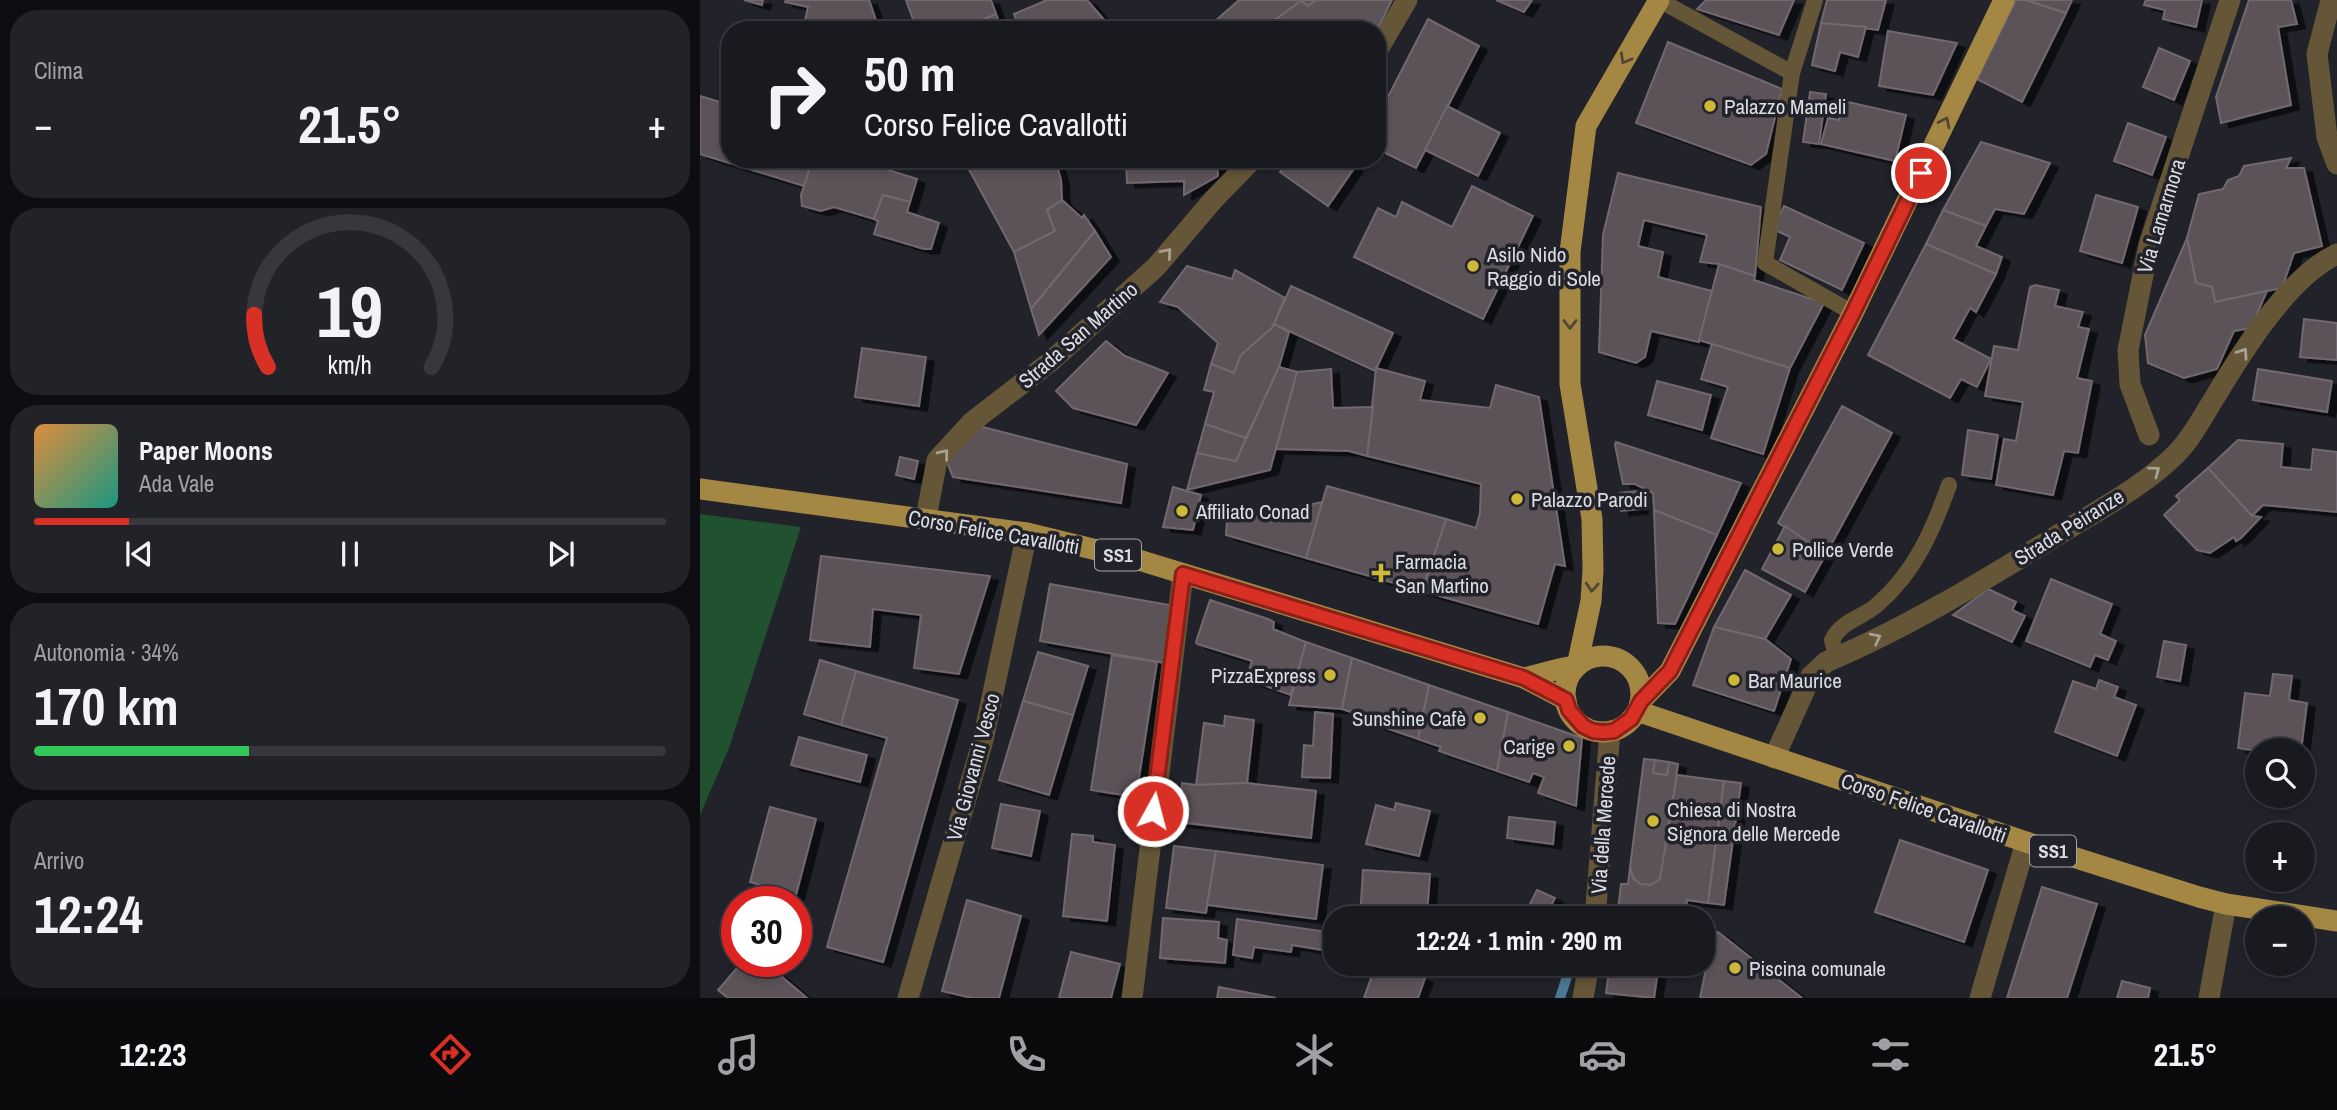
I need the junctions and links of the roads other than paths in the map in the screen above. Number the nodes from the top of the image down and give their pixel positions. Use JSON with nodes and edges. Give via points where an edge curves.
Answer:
{"nodes":[{"id":1,"x":1408,"y":0,"type":"edge"},
{"id":2,"x":1659,"y":0,"type":"edge"},
{"id":3,"x":1815,"y":0,"type":"edge"},
{"id":4,"x":2004,"y":0,"type":"edge"},
{"id":5,"x":2230,"y":0,"type":"edge"},
{"id":6,"x":2331,"y":0,"type":"edge"},
{"id":7,"x":1386,"y":36,"type":"edge"},
{"id":8,"x":1792,"y":72,"type":"junction"},
{"id":9,"x":2337,"y":164,"type":"edge"},
{"id":10,"x":1244,"y":168,"type":"edge"},
{"id":11,"x":2337,"y":254,"type":"edge"},
{"id":12,"x":1853,"y":313,"type":"junction"},
{"id":13,"x":2149,"y":435,"type":"dead end"},
{"id":14,"x":1949,"y":485,"type":"dead end"},
{"id":15,"x":700,"y":489,"type":"edge"},
{"id":16,"x":926,"y":518,"type":"junction"},
{"id":17,"x":1027,"y":533,"type":"junction"},
{"id":18,"x":1183,"y":574,"type":"junction"},
{"id":19,"x":1836,"y":657,"type":"junction"},
{"id":20,"x":1577,"y":666,"type":"junction"},
{"id":21,"x":1524,"y":678,"type":"junction"},
{"id":22,"x":1566,"y":700,"type":"junction"},
{"id":23,"x":1639,"y":706,"type":"junction"},
{"id":24,"x":1610,"y":731,"type":"junction"},
{"id":25,"x":1774,"y":758,"type":"junction"},
{"id":26,"x":2026,"y":842,"type":"junction"},
{"id":27,"x":2226,"y":904,"type":"junction"},
{"id":28,"x":1596,"y":906,"type":"edge"},
{"id":29,"x":2337,"y":921,"type":"edge"},
{"id":30,"x":1587,"y":976,"type":"edge"},
{"id":31,"x":908,"y":998,"type":"edge"},
{"id":32,"x":1132,"y":998,"type":"edge"},
{"id":33,"x":1583,"y":998,"type":"edge"},
{"id":34,"x":1980,"y":998,"type":"edge"},
{"id":35,"x":2208,"y":998,"type":"edge"}],
"edges":[{"from":1,"to":7,"type":"street"},
{"from":2,"to":8,"type":"lane"},
{"from":2,"to":20,"type":"main road","one_way":true,"via":[[1586,126],[1570,252],[1570,384],[1593,544],[1591,601]]},
{"from":3,"to":8,"type":"lane"},
{"from":12,"to":4,"type":"main road","one_way":true},
{"from":5,"to":13,"type":"street","name":"Via Lamarmora","via":[[2149,245],[2128,350],[2130,384]]},
{"from":6,"to":9,"type":"street","via":[[2318,54],[2327,137]]},
{"from":8,"to":12,"type":"lane","via":[[1765,263]]},
{"from":16,"to":10,"type":"street","name":"Strada San Martino","one_way":true,"via":[[937,460],[972,422],[1050,362],[1156,267]]},
{"from":19,"to":11,"type":"street","name":"Strada Peiranze","one_way":true,"via":[[1961,594],[2162,467],[2189,438],[2241,355],[2294,287]]},
{"from":12,"to":23,"type":"main road","via":[[1670,671]]},
{"from":14,"to":19,"type":"lane","via":[[1935,525],[1901,583],[1876,607],[1837,630],[1832,640]]},
{"from":15,"to":16,"type":"main road","name":"Corso Felice Cavallotti","number":"SS1"},
{"from":16,"to":17,"type":"main road","name":"Corso Felice Cavallotti","number":"SS1"},
{"from":17,"to":18,"type":"main road","name":"Corso Felice Cavallotti","number":"SS1"},
{"from":17,"to":31,"type":"street","name":"Via Giovanni Vesco","via":[[983,740]]},
{"from":18,"to":21,"type":"main road","name":"Corso Felice Cavallotti","number":"SS1"},
{"from":18,"to":32,"type":"street"},
{"from":19,"to":25,"type":"street","name":"Strada Peiranze","via":[[1811,676]]},
{"from":20,"to":21,"type":"main road"},
{"from":20,"to":22,"type":"main road","via":[[1565,688]]},
{"from":20,"to":23,"type":"main road","via":[[1598,656],[1622,661],[1638,678]]},
{"from":21,"to":22,"type":"main road","name":"Corso Felice Cavallotti"},
{"from":22,"to":24,"type":"main road","via":[[1583,726]]},
{"from":23,"to":24,"type":"main road","via":[[1623,726]]},
{"from":23,"to":25,"type":"main road","name":"Corso Felice Cavallotti","number":"SS1"},
{"from":24,"to":28,"type":"street","name":"Via della Mercede"},
{"from":25,"to":26,"type":"main road","name":"Corso Felice Cavallotti","number":"SS1"},
{"from":26,"to":27,"type":"main road","name":"Corso Felice Cavallotti","number":"SS1"},
{"from":26,"to":34,"type":"street"},
{"from":27,"to":29,"type":"main road","name":"Corso Felice Cavallotti","number":"SS1"},
{"from":27,"to":35,"type":"street"},
{"from":30,"to":33,"type":"street"}]}
